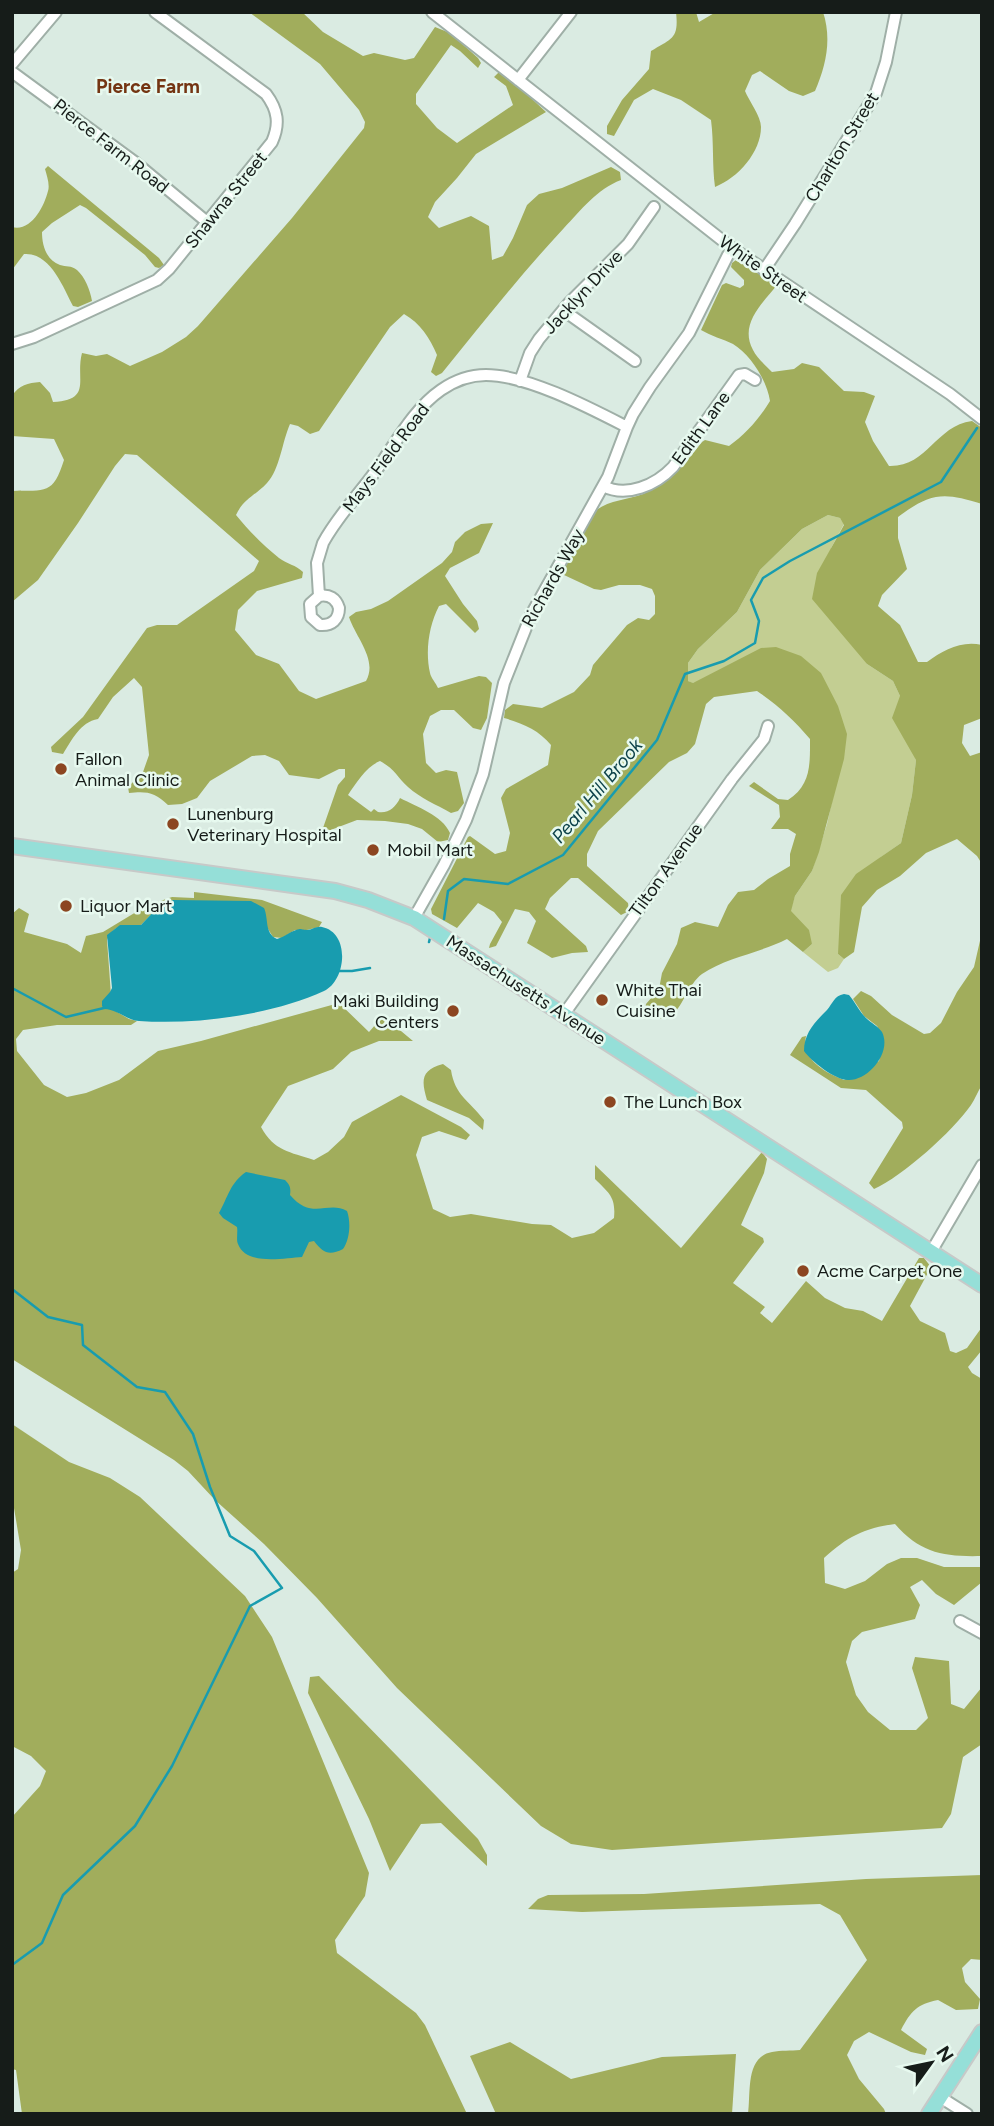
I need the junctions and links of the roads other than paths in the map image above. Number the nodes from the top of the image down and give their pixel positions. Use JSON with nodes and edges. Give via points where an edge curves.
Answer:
{"nodes":[{"id":1,"x":56,"y":12,"type":"edge"},
{"id":2,"x":155,"y":12,"type":"edge"},
{"id":3,"x":432,"y":12,"type":"edge"},
{"id":4,"x":571,"y":12,"type":"edge"},
{"id":5,"x":896,"y":12,"type":"edge"},
{"id":6,"x":12,"y":64,"type":"edge"},
{"id":7,"x":12,"y":72,"type":"edge"},
{"id":8,"x":517,"y":80,"type":"junction"},
{"id":9,"x":654,"y":207,"type":"dead end"},
{"id":10,"x":207,"y":222,"type":"junction"},
{"id":11,"x":729,"y":255,"type":"dead end"},
{"id":12,"x":764,"y":270,"type":"junction"},
{"id":13,"x":563,"y":310,"type":"junction"},
{"id":14,"x":12,"y":344,"type":"edge"},
{"id":15,"x":635,"y":361,"type":"dead end"},
{"id":16,"x":755,"y":380,"type":"dead end"},
{"id":17,"x":520,"y":382,"type":"junction"},
{"id":18,"x":982,"y":419,"type":"edge"},
{"id":19,"x":627,"y":427,"type":"junction"},
{"id":20,"x":603,"y":486,"type":"junction"},
{"id":21,"x":319,"y":596,"type":"dead end"},
{"id":22,"x":768,"y":726,"type":"dead end"},
{"id":23,"x":12,"y":846,"type":"edge"},
{"id":24,"x":414,"y":918,"type":"junction"},
{"id":25,"x":564,"y":1014,"type":"junction"},
{"id":26,"x":982,"y":1165,"type":"edge"},
{"id":27,"x":931,"y":1252,"type":"junction"},
{"id":28,"x":982,"y":1285,"type":"edge"},
{"id":29,"x":960,"y":1621,"type":"dead end"},
{"id":30,"x":982,"y":1633,"type":"edge"},
{"id":31,"x":982,"y":2032,"type":"edge"},
{"id":32,"x":940,"y":2097,"type":"junction"},
{"id":33,"x":929,"y":2114,"type":"edge"},
{"id":34,"x":967,"y":2114,"type":"edge"}],
"edges":[{"from":1,"to":6,"type":"street"},
{"from":2,"to":10,"type":"street","name":"Shawna Street","via":[[260,89],[276,112],[272,142]]},
{"from":3,"to":8,"type":"street","name":"White Street"},
{"from":4,"to":8,"type":"street"},
{"from":5,"to":12,"type":"street","name":"Charlton Street","via":[[872,101]]},
{"from":7,"to":10,"type":"street","name":"Pierce Farm Road"},
{"from":8,"to":12,"type":"street","name":"White Street"},
{"from":9,"to":13,"type":"street","name":"Jacklyn Drive","via":[[628,244]]},
{"from":10,"to":14,"type":"street","name":"Shawna Street","via":[[152,283]]},
{"from":11,"to":19,"type":"street","name":"Richards Way","via":[[689,333]]},
{"from":12,"to":18,"type":"street","name":"White Street"},
{"from":13,"to":15,"type":"street"},
{"from":13,"to":17,"type":"street","name":"Jacklyn Drive","via":[[535,346]]},
{"from":16,"to":20,"type":"street","name":"Edith Lane","via":[[745,374],[738,376],[663,477],[624,492]]},
{"from":17,"to":19,"type":"street","name":"Mays Field Road"},
{"from":17,"to":21,"type":"street","name":"Mays Field Road","via":[[488,375],[464,379],[441,390],[421,409],[323,543],[317,563]]},
{"from":19,"to":20,"type":"street","name":"Richards Way"},
{"from":20,"to":24,"type":"street","name":"Richards Way","via":[[520,638],[474,798],[452,850]]},
{"from":22,"to":25,"type":"street","name":"Tilton Avenue","via":[[764,739]]},
{"from":23,"to":24,"type":"main road","name":"Massachusetts Avenue","via":[[335,891]]},
{"from":24,"to":25,"type":"main road","name":"Massachusetts Avenue"},
{"from":25,"to":27,"type":"main road","name":"Massachusetts Avenue"},
{"from":26,"to":27,"type":"street"},
{"from":27,"to":28,"type":"main road","name":"Massachusetts Avenue"},
{"from":29,"to":30,"type":"street"},
{"from":31,"to":32,"type":"main road"},
{"from":32,"to":33,"type":"main road"},
{"from":32,"to":34,"type":"street"}]}
